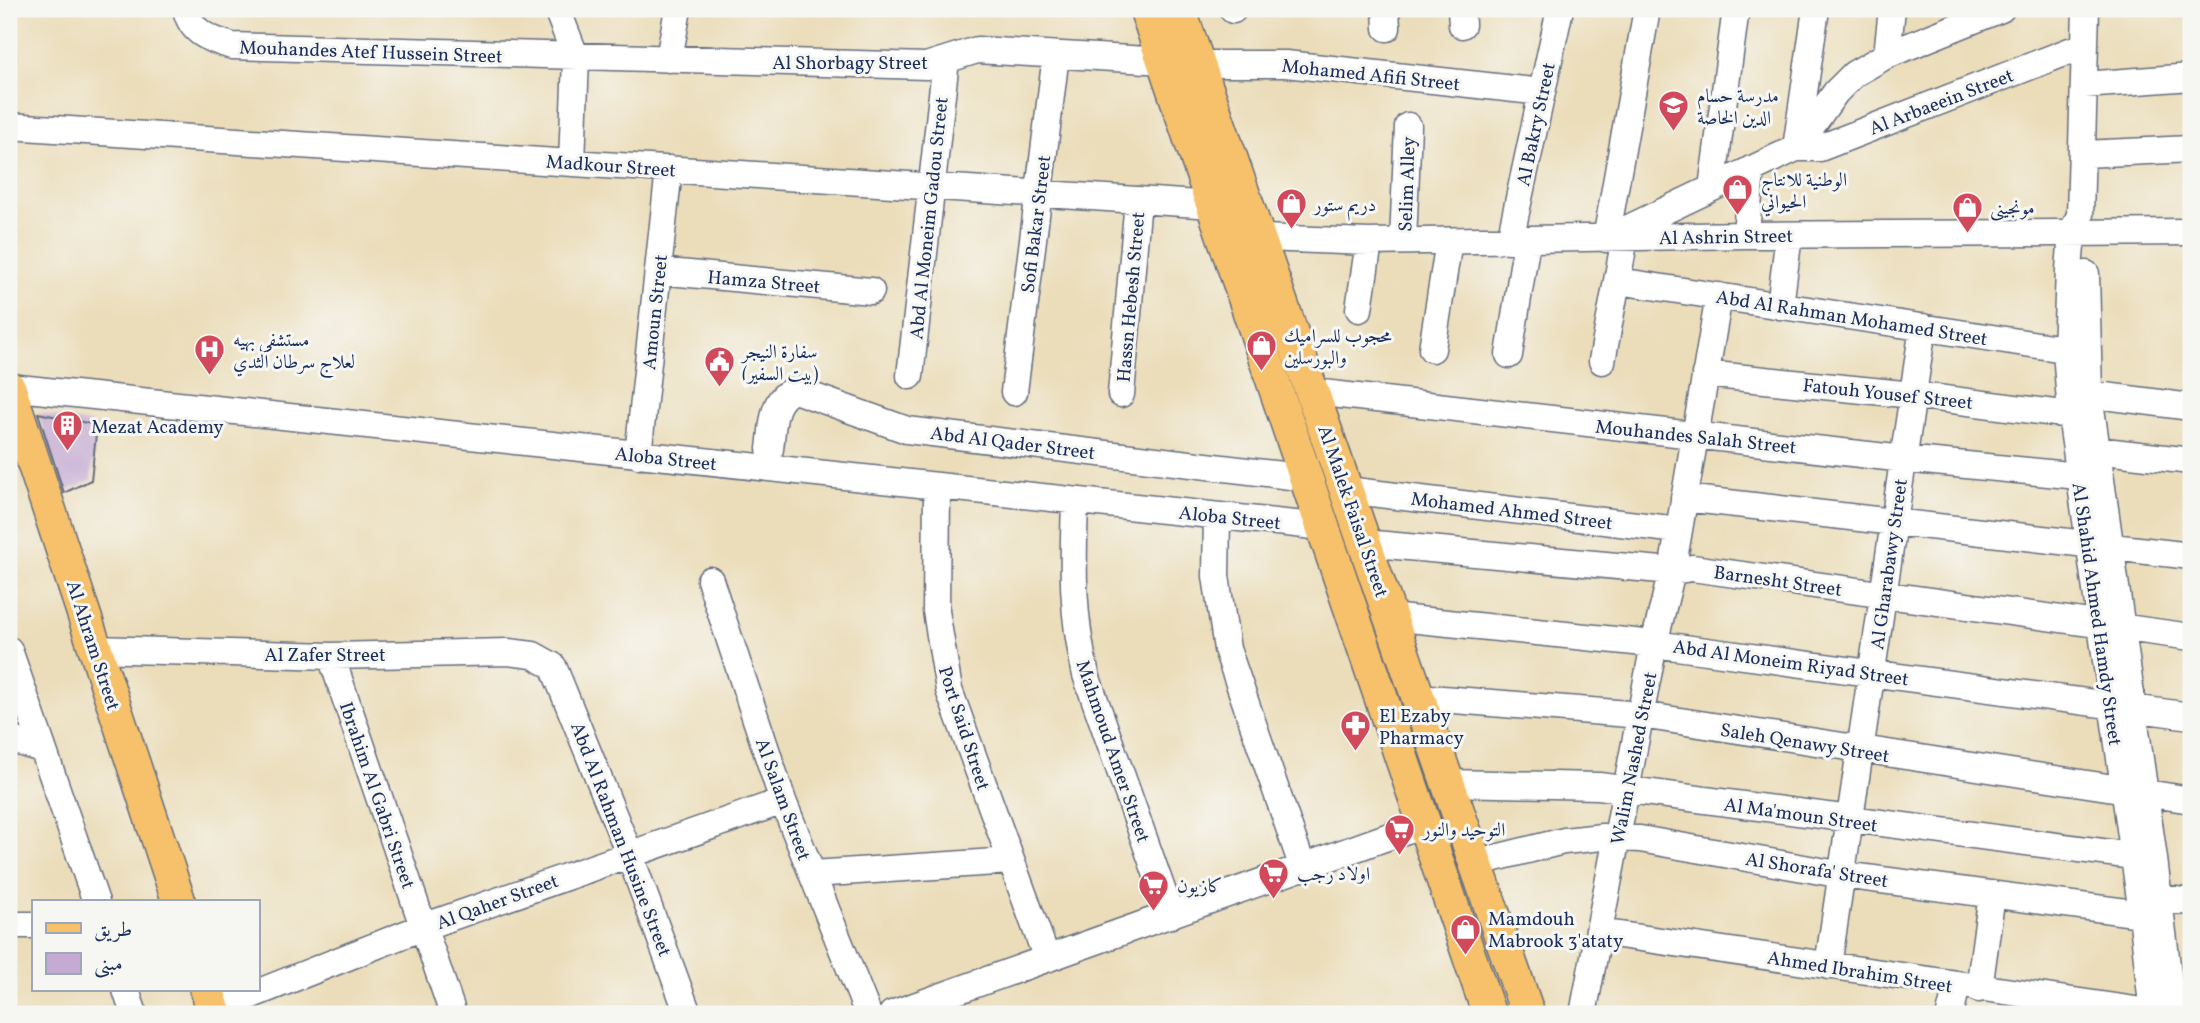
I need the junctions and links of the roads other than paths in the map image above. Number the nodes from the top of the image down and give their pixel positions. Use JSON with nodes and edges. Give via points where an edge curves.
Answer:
{"nodes":[{"id":1,"x":186,"y":9,"type":"edge"},
{"id":2,"x":557,"y":9,"type":"edge"},
{"id":3,"x":678,"y":9,"type":"edge"},
{"id":4,"x":1146,"y":9,"type":"edge"},
{"id":5,"x":1179,"y":9,"type":"edge"},
{"id":6,"x":1560,"y":9,"type":"edge"},
{"id":7,"x":1647,"y":9,"type":"edge"},
{"id":8,"x":1736,"y":9,"type":"edge"},
{"id":9,"x":1816,"y":9,"type":"edge"},
{"id":10,"x":1892,"y":9,"type":"edge"},
{"id":11,"x":2001,"y":9,"type":"edge"},
{"id":12,"x":2086,"y":9,"type":"edge"},
{"id":13,"x":1976,"y":14,"type":"edge"},
{"id":14,"x":2085,"y":45,"type":"junction"},
{"id":15,"x":1056,"y":55,"type":"junction"},
{"id":16,"x":1886,"y":55,"type":"junction"},
{"id":17,"x":576,"y":58,"type":"junction"},
{"id":18,"x":669,"y":59,"type":"junction"},
{"id":19,"x":946,"y":60,"type":"junction"},
{"id":20,"x":1164,"y":61,"type":"junction"},
{"id":21,"x":1199,"y":64,"type":"junction"},
{"id":22,"x":2191,"y":78,"type":"edge"},
{"id":23,"x":2084,"y":85,"type":"junction"},
{"id":24,"x":1542,"y":92,"type":"junction"},
{"id":25,"x":9,"y":126,"type":"edge"},
{"id":26,"x":1408,"y":126,"type":"dead end"},
{"id":27,"x":1796,"y":148,"type":"junction"},
{"id":28,"x":2191,"y":149,"type":"edge"},
{"id":29,"x":2083,"y":154,"type":"junction"},
{"id":30,"x":572,"y":163,"type":"junction"},
{"id":31,"x":669,"y":169,"type":"junction"},
{"id":32,"x":1751,"y":169,"type":"junction"},
{"id":33,"x":932,"y":186,"type":"junction"},
{"id":34,"x":1712,"y":188,"type":"junction"},
{"id":35,"x":1038,"y":194,"type":"junction"},
{"id":36,"x":1138,"y":200,"type":"junction"},
{"id":37,"x":1213,"y":205,"type":"junction"},
{"id":38,"x":2080,"y":227,"type":"junction"},
{"id":39,"x":2191,"y":232,"type":"edge"},
{"id":40,"x":1746,"y":235,"type":"junction"},
{"id":41,"x":1789,"y":235,"type":"junction"},
{"id":42,"x":1260,"y":238,"type":"junction"},
{"id":43,"x":1616,"y":239,"type":"junction"},
{"id":44,"x":1518,"y":240,"type":"junction"},
{"id":45,"x":1404,"y":241,"type":"junction"},
{"id":46,"x":1449,"y":241,"type":"junction"},
{"id":47,"x":1369,"y":242,"type":"junction"},
{"id":48,"x":658,"y":271,"type":"junction"},
{"id":49,"x":1618,"y":281,"type":"junction"},
{"id":50,"x":871,"y":291,"type":"dead end"},
{"id":51,"x":1719,"y":296,"type":"junction"},
{"id":52,"x":1780,"y":306,"type":"junction"},
{"id":53,"x":1359,"y":309,"type":"dead end"},
{"id":54,"x":1923,"y":327,"type":"junction"},
{"id":55,"x":1432,"y":349,"type":"dead end"},
{"id":56,"x":2076,"y":351,"type":"junction"},
{"id":57,"x":1509,"y":355,"type":"dead end"},
{"id":58,"x":1602,"y":361,"type":"dead end"},
{"id":59,"x":1705,"y":374,"type":"junction"},
{"id":60,"x":910,"y":376,"type":"dead end"},
{"id":61,"x":9,"y":388,"type":"edge"},
{"id":62,"x":1014,"y":392,"type":"dead end"},
{"id":63,"x":1314,"y":392,"type":"junction"},
{"id":64,"x":1121,"y":394,"type":"dead end"},
{"id":65,"x":2089,"y":394,"type":"junction"},
{"id":66,"x":1913,"y":395,"type":"junction"},
{"id":67,"x":2191,"y":407,"type":"edge"},
{"id":68,"x":2071,"y":415,"type":"junction"},
{"id":69,"x":1693,"y":436,"type":"junction"},
{"id":70,"x":770,"y":449,"type":"dead end"},
{"id":71,"x":2096,"y":450,"type":"junction"},
{"id":72,"x":638,"y":455,"type":"junction"},
{"id":73,"x":1903,"y":460,"type":"junction"},
{"id":74,"x":2191,"y":461,"type":"edge"},
{"id":75,"x":2079,"y":475,"type":"junction"},
{"id":76,"x":1307,"y":478,"type":"junction"},
{"id":77,"x":937,"y":486,"type":"junction"},
{"id":78,"x":1346,"y":491,"type":"junction"},
{"id":79,"x":1684,"y":498,"type":"junction"},
{"id":80,"x":1075,"y":501,"type":"junction"},
{"id":81,"x":1217,"y":516,"type":"junction"},
{"id":82,"x":1895,"y":519,"type":"junction"},
{"id":83,"x":1324,"y":527,"type":"junction"},
{"id":84,"x":1678,"y":530,"type":"junction"},
{"id":85,"x":1364,"y":543,"type":"junction"},
{"id":86,"x":2099,"y":544,"type":"junction"},
{"id":87,"x":2191,"y":556,"type":"edge"},
{"id":88,"x":1672,"y":571,"type":"junction"},
{"id":89,"x":710,"y":580,"type":"dead end"},
{"id":90,"x":1884,"y":595,"type":"junction"},
{"id":91,"x":1389,"y":617,"type":"junction"},
{"id":92,"x":2110,"y":626,"type":"junction"},
{"id":93,"x":2191,"y":637,"type":"edge"},
{"id":94,"x":1654,"y":644,"type":"junction"},
{"id":95,"x":95,"y":649,"type":"junction"},
{"id":96,"x":10,"y":656,"type":"edge"},
{"id":97,"x":331,"y":656,"type":"junction"},
{"id":98,"x":553,"y":666,"type":"joint"},
{"id":99,"x":1873,"y":672,"type":"junction"},
{"id":100,"x":1417,"y":697,"type":"junction"},
{"id":101,"x":2122,"y":708,"type":"junction"},
{"id":102,"x":1642,"y":715,"type":"junction"},
{"id":103,"x":2191,"y":716,"type":"edge"},
{"id":104,"x":9,"y":739,"type":"edge"},
{"id":105,"x":42,"y":749,"type":"junction"},
{"id":106,"x":1861,"y":751,"type":"junction"},
{"id":107,"x":1447,"y":783,"type":"junction"},
{"id":108,"x":1628,"y":791,"type":"junction"},
{"id":109,"x":2133,"y":792,"type":"junction"},
{"id":110,"x":2191,"y":800,"type":"edge"},
{"id":111,"x":783,"y":801,"type":"junction"},
{"id":112,"x":1851,"y":821,"type":"junction"},
{"id":113,"x":1426,"y":823,"type":"junction"},
{"id":114,"x":1618,"y":837,"type":"junction"},
{"id":115,"x":629,"y":853,"type":"junction"},
{"id":116,"x":2144,"y":858,"type":"junction"},
{"id":117,"x":1011,"y":861,"type":"junction"},
{"id":118,"x":1475,"y":863,"type":"junction"},
{"id":119,"x":1303,"y":868,"type":"junction"},
{"id":120,"x":812,"y":874,"type":"junction"},
{"id":121,"x":1843,"y":875,"type":"junction"},
{"id":122,"x":1992,"y":894,"type":"junction"},
{"id":123,"x":95,"y":900,"type":"edge"},
{"id":124,"x":177,"y":900,"type":"edge"},
{"id":125,"x":2191,"y":902,"type":"edge"},
{"id":126,"x":2154,"y":909,"type":"junction"},
{"id":127,"x":1171,"y":915,"type":"junction"},
{"id":128,"x":9,"y":925,"type":"edge"},
{"id":129,"x":32,"y":925,"type":"edge"},
{"id":130,"x":423,"y":927,"type":"junction"},
{"id":131,"x":1599,"y":932,"type":"junction"},
{"id":132,"x":1047,"y":959,"type":"junction"},
{"id":133,"x":1828,"y":966,"type":"junction"},
{"id":134,"x":1968,"y":987,"type":"junction"},
{"id":135,"x":259,"y":988,"type":"edge"},
{"id":136,"x":127,"y":992,"type":"edge"},
{"id":137,"x":247,"y":992,"type":"edge"},
{"id":138,"x":212,"y":1005,"type":"edge"},
{"id":139,"x":134,"y":1014,"type":"edge"},
{"id":140,"x":453,"y":1014,"type":"edge"},
{"id":141,"x":688,"y":1014,"type":"edge"},
{"id":142,"x":868,"y":1014,"type":"edge"},
{"id":143,"x":892,"y":1014,"type":"edge"},
{"id":144,"x":1489,"y":1014,"type":"edge"},
{"id":145,"x":1528,"y":1014,"type":"edge"},
{"id":146,"x":1583,"y":1014,"type":"edge"},
{"id":147,"x":1950,"y":1014,"type":"edge"},
{"id":148,"x":2160,"y":1014,"type":"edge"}],
"edges":[{"from":1,"to":17,"type":"street","name":"Mouhandes Atef Hussein Street","via":[[189,24],[198,32],[232,46]]},
{"from":2,"to":17,"type":"street"},
{"from":3,"to":18,"type":"street"},
{"from":4,"to":20,"type":"main road","name":"Al Malek Faisal Street"},
{"from":5,"to":21,"type":"main road","name":"Al Malek Faisal Street"},
{"from":6,"to":24,"type":"street","name":"Al Bakry Street"},
{"from":7,"to":43,"type":"street"},
{"from":8,"to":34,"type":"street"},
{"from":9,"to":27,"type":"street"},
{"from":10,"to":16,"type":"street"},
{"from":11,"to":13,"type":"street","name":"Al Arbaeein Street"},
{"from":12,"to":14,"type":"street","name":"Al Shahid Ahmed Hamdy Street"},
{"from":13,"to":16,"type":"street","name":"Al Arbaeein Street"},
{"from":14,"to":23,"type":"street","name":"Al Shahid Ahmed Hamdy Street"},
{"from":14,"to":27,"type":"street","name":"Al Arbaeein Street","via":[[1820,148]]},
{"from":15,"to":19,"type":"street","name":"Al Shorbagy Street","via":[[978,50]]},
{"from":15,"to":20,"type":"street","name":"Al Shorbagy Street"},
{"from":15,"to":35,"type":"street","name":"Sofi Bakar Street"},
{"from":16,"to":27,"type":"street","name":"Al Arbaeein Street","via":[[1854,74],[1836,92]]},
{"from":17,"to":18,"type":"street","name":"Al Shorbagy Street"},
{"from":17,"to":30,"type":"street"},
{"from":18,"to":19,"type":"street","name":"Al Shorbagy Street","via":[[926,66]]},
{"from":19,"to":33,"type":"street","name":"Abd Al Moneim Gadou Street"},
{"from":20,"to":37,"type":"main road","name":"Al Malek Faisal Street"},
{"from":21,"to":24,"type":"street","name":"Mohamed Afifi Street","via":[[1286,64]]},
{"from":21,"to":42,"type":"main road","name":"Al Malek Faisal Street"},
{"from":22,"to":23,"type":"street"},
{"from":23,"to":29,"type":"street","name":"Al Shahid Ahmed Hamdy Street"},
{"from":24,"to":44,"type":"street","name":"Al Bakry Street"},
{"from":25,"to":30,"type":"street","name":"Madkour Street"},
{"from":26,"to":45,"type":"street","name":"Selim Alley"},
{"from":27,"to":32,"type":"street","name":"Al Arbaeein Street"},
{"from":28,"to":29,"type":"street"},
{"from":29,"to":38,"type":"street","name":"Al Shahid Ahmed Hamdy Street"},
{"from":30,"to":31,"type":"street","name":"Madkour Street"},
{"from":31,"to":33,"type":"street","name":"Madkour Street"},
{"from":31,"to":48,"type":"street","name":"Amoun Street"},
{"from":32,"to":34,"type":"street","name":"Al Arbaeein Street"},
{"from":32,"to":40,"type":"street"},
{"from":33,"to":35,"type":"street","name":"Madkour Street"},
{"from":33,"to":60,"type":"street","name":"Abd Al Moneim Gadou Street"},
{"from":34,"to":43,"type":"street","name":"Al Arbaeein Street"},
{"from":35,"to":36,"type":"street","name":"Madkour Street"},
{"from":35,"to":62,"type":"street","name":"Sofi Bakar Street"},
{"from":36,"to":37,"type":"street","name":"Madkour Street"},
{"from":36,"to":64,"type":"street","name":"Hassn Hebesh Street"},
{"from":37,"to":76,"type":"main road","name":"Al Malek Faisal Street"},
{"from":38,"to":39,"type":"street","name":"Al Ashrin Street"},
{"from":38,"to":41,"type":"street","name":"Al Ashrin Street"},
{"from":38,"to":56,"type":"street","name":"Al Shahid Ahmed Hamdy Street"},
{"from":40,"to":41,"type":"street","name":"Al Ashrin Street"},
{"from":40,"to":43,"type":"street","name":"Al Ashrin Street"},
{"from":41,"to":52,"type":"street"},
{"from":42,"to":47,"type":"street","name":"Al Ashrin Street"},
{"from":42,"to":63,"type":"main road","name":"Al Malek Faisal Street"},
{"from":43,"to":44,"type":"street","name":"Al Ashrin Street"},
{"from":43,"to":49,"type":"street"},
{"from":44,"to":46,"type":"street","name":"Al Ashrin Street"},
{"from":44,"to":57,"type":"street","name":"Al Bakry Street"},
{"from":45,"to":46,"type":"street","name":"Al Ashrin Street"},
{"from":45,"to":47,"type":"street","name":"Al Ashrin Street"},
{"from":46,"to":55,"type":"street"},
{"from":47,"to":53,"type":"street"},
{"from":48,"to":50,"type":"street","name":"Hamza Street"},
{"from":48,"to":72,"type":"street","name":"Amoun Street"},
{"from":49,"to":51,"type":"street","name":"Abd Al Rahman Mohamed Street"},
{"from":49,"to":58,"type":"street"},
{"from":51,"to":52,"type":"street","name":"Abd Al Rahman Mohamed Street"},
{"from":51,"to":59,"type":"street","name":"Walim Nashed Street"},
{"from":52,"to":54,"type":"street","name":"Abd Al Rahman Mohamed Street"},
{"from":54,"to":56,"type":"street","name":"Abd Al Rahman Mohamed Street"},
{"from":54,"to":66,"type":"street","name":"Al Gharabawy Street"},
{"from":56,"to":65,"type":"street","name":"Al Shahid Ahmed Hamdy Street"},
{"from":56,"to":68,"type":"street","name":"Al Shahid Ahmed Hamdy Street"},
{"from":59,"to":66,"type":"street","name":"Fatouh Yousef Street"},
{"from":59,"to":69,"type":"street","name":"Walim Nashed Street"},
{"from":61,"to":72,"type":"street","name":"Aloba Street"},
{"from":61,"to":95,"type":"main road","name":"Al Ahram Street"},
{"from":63,"to":69,"type":"street","name":"Mouhandes Salah Street"},
{"from":63,"to":78,"type":"main road","name":"Al Malek Faisal Street"},
{"from":65,"to":67,"type":"street"},
{"from":65,"to":71,"type":"street","name":"Al Shahid Ahmed Hamdy Street"},
{"from":66,"to":68,"type":"street","name":"Fatouh Yousef Street"},
{"from":66,"to":73,"type":"street","name":"Al Gharabawy Street"},
{"from":68,"to":75,"type":"street","name":"Al Shahid Ahmed Hamdy Street"},
{"from":69,"to":73,"type":"street","name":"Mouhandes Salah Street"},
{"from":69,"to":79,"type":"street","name":"Walim Nashed Street"},
{"from":70,"to":76,"type":"street","name":"Abd Al Qader Street","via":[[778,401],[794,390],[907,430]]},
{"from":71,"to":74,"type":"street"},
{"from":71,"to":86,"type":"street","name":"Al Shahid Ahmed Hamdy Street"},
{"from":72,"to":77,"type":"street","name":"Aloba Street"},
{"from":73,"to":75,"type":"street","name":"Mouhandes Salah Street"},
{"from":73,"to":82,"type":"street","name":"Al Gharabawy Street"},
{"from":75,"to":86,"type":"street","name":"Al Shahid Ahmed Hamdy Street"},
{"from":76,"to":83,"type":"main road","name":"Al Malek Faisal Street"},
{"from":77,"to":80,"type":"street","name":"Aloba Street"},
{"from":77,"to":117,"type":"street","name":"Port Said Street","via":[[936,599],[941,651],[949,690]]},
{"from":78,"to":84,"type":"street","name":"Mohamed Ahmed Street"},
{"from":78,"to":85,"type":"main road","name":"Al Malek Faisal Street"},
{"from":79,"to":82,"type":"street"},
{"from":79,"to":84,"type":"street","name":"Walim Nashed Street"},
{"from":80,"to":81,"type":"street","name":"Aloba Street"},
{"from":80,"to":127,"type":"street","name":"Mahmoud Amer Street","via":[[1073,603],[1080,650]]},
{"from":81,"to":83,"type":"street","name":"Aloba Street"},
{"from":81,"to":119,"type":"street","via":[[1217,586],[1227,649]]},
{"from":82,"to":86,"type":"street"},
{"from":82,"to":90,"type":"street","name":"Al Gharabawy Street"},
{"from":83,"to":113,"type":"main road","name":"Al Malek Faisal Street"},
{"from":84,"to":88,"type":"street","name":"Walim Nashed Street"},
{"from":85,"to":88,"type":"street","name":"Barnesht Street"},
{"from":85,"to":91,"type":"main road","name":"Al Malek Faisal Street"},
{"from":86,"to":87,"type":"street"},
{"from":86,"to":92,"type":"street","name":"Al Shahid Ahmed Hamdy Street"},
{"from":88,"to":90,"type":"street","name":"Barnesht Street","via":[[1692,568]]},
{"from":88,"to":94,"type":"street","name":"Walim Nashed Street"},
{"from":89,"to":111,"type":"street","name":"Al Salam Street"},
{"from":90,"to":92,"type":"street","name":"Barnesht Street"},
{"from":90,"to":99,"type":"street","name":"Al Gharabawy Street"},
{"from":91,"to":94,"type":"street","name":"Abd Al Moneim Riyad Street"},
{"from":91,"to":100,"type":"main road","name":"Al Malek Faisal Street"},
{"from":92,"to":93,"type":"street","name":"Barnesht Street"},
{"from":92,"to":101,"type":"street","name":"Al Shahid Ahmed Hamdy Street"},
{"from":94,"to":99,"type":"street","name":"Abd Al Moneim Riyad Street"},
{"from":94,"to":102,"type":"street","name":"Walim Nashed Street"},
{"from":95,"to":97,"type":"street","name":"Al Zafer Street"},
{"from":95,"to":124,"type":"main road","name":"Al Ahram Street"},
{"from":96,"to":105,"type":"street"},
{"from":97,"to":98,"type":"street","name":"Al Zafer Street","via":[[508,652],[533,655]]},
{"from":97,"to":130,"type":"street","name":"Ibrahim Al Gabri Street"},
{"from":98,"to":115,"type":"street","name":"Abd Al Rahman Husine Street"},
{"from":99,"to":101,"type":"street","name":"Abd Al Moneim Riyad Street"},
{"from":99,"to":106,"type":"street","name":"Al Gharabawy Street"},
{"from":100,"to":102,"type":"street","name":"Saleh Qenawy Street"},
{"from":100,"to":107,"type":"main road","name":"Al Malek Faisal Street"},
{"from":101,"to":103,"type":"street","name":"Abd Al Moneim Riyad Street"},
{"from":101,"to":109,"type":"street","name":"Al Shahid Ahmed Hamdy Street"},
{"from":102,"to":106,"type":"street","name":"Saleh Qenawy Street"},
{"from":102,"to":108,"type":"street","name":"Walim Nashed Street"},
{"from":104,"to":105,"type":"street"},
{"from":105,"to":123,"type":"street"},
{"from":106,"to":109,"type":"street","name":"Saleh Qenawy Street"},
{"from":106,"to":112,"type":"street","name":"Al Gharabawy Street"},
{"from":107,"to":108,"type":"street","name":"Al Ma'moun Street","via":[[1580,785]]},
{"from":107,"to":118,"type":"main road","name":"Al Malek Faisal Street"},
{"from":108,"to":112,"type":"street","name":"Al Ma'moun Street"},
{"from":108,"to":114,"type":"street","name":"Walim Nashed Street"},
{"from":109,"to":110,"type":"street","name":"Saleh Qenawy Street"},
{"from":109,"to":116,"type":"street","name":"Al Shahid Ahmed Hamdy Street"},
{"from":111,"to":115,"type":"street","name":"Al Qaher Street"},
{"from":111,"to":120,"type":"street","name":"Al Salam Street"},
{"from":112,"to":116,"type":"street","name":"Al Ma'moun Street"},
{"from":112,"to":121,"type":"street","name":"Al Gharabawy Street"},
{"from":113,"to":119,"type":"street"},
{"from":113,"to":144,"type":"main road","name":"Al Malek Faisal Street"},
{"from":114,"to":118,"type":"street","name":"Al Shorafa' Street","via":[[1564,841]]},
{"from":114,"to":121,"type":"street","name":"Al Shorafa' Street"},
{"from":114,"to":131,"type":"street","name":"Walim Nashed Street"},
{"from":115,"to":130,"type":"street","name":"Al Qaher Street"},
{"from":115,"to":141,"type":"street","name":"Abd Al Rahman Husine Street"},
{"from":116,"to":126,"type":"street","name":"Al Shahid Ahmed Hamdy Street"},
{"from":117,"to":120,"type":"street"},
{"from":117,"to":132,"type":"street","name":"Port Said Street"},
{"from":118,"to":145,"type":"main road","name":"Al Malek Faisal Street"},
{"from":119,"to":127,"type":"street"},
{"from":120,"to":142,"type":"street","name":"Al Salam Street"},
{"from":121,"to":122,"type":"street","name":"Al Shorafa' Street"},
{"from":121,"to":133,"type":"street","name":"Al Gharabawy Street"},
{"from":122,"to":126,"type":"street","name":"Al Shorafa' Street"},
{"from":122,"to":134,"type":"street"},
{"from":125,"to":126,"type":"street","name":"Al Shorafa' Street"},
{"from":126,"to":148,"type":"street","name":"Al Shahid Ahmed Hamdy Street"},
{"from":127,"to":132,"type":"street"},
{"from":128,"to":129,"type":"street"},
{"from":130,"to":135,"type":"street","name":"Al Qaher Street"},
{"from":130,"to":140,"type":"street","name":"Ibrahim Al Gabri Street"},
{"from":131,"to":133,"type":"street","name":"Ahmed Ibrahim Street"},
{"from":131,"to":146,"type":"street","name":"Walim Nashed Street"},
{"from":132,"to":143,"type":"street"},
{"from":133,"to":134,"type":"street","name":"Ahmed Ibrahim Street"},
{"from":134,"to":147,"type":"street"},
{"from":134,"to":148,"type":"street","name":"Ahmed Ibrahim Street"},
{"from":136,"to":139,"type":"street"},
{"from":137,"to":138,"type":"street","name":"Al Qaher Street"}]}
